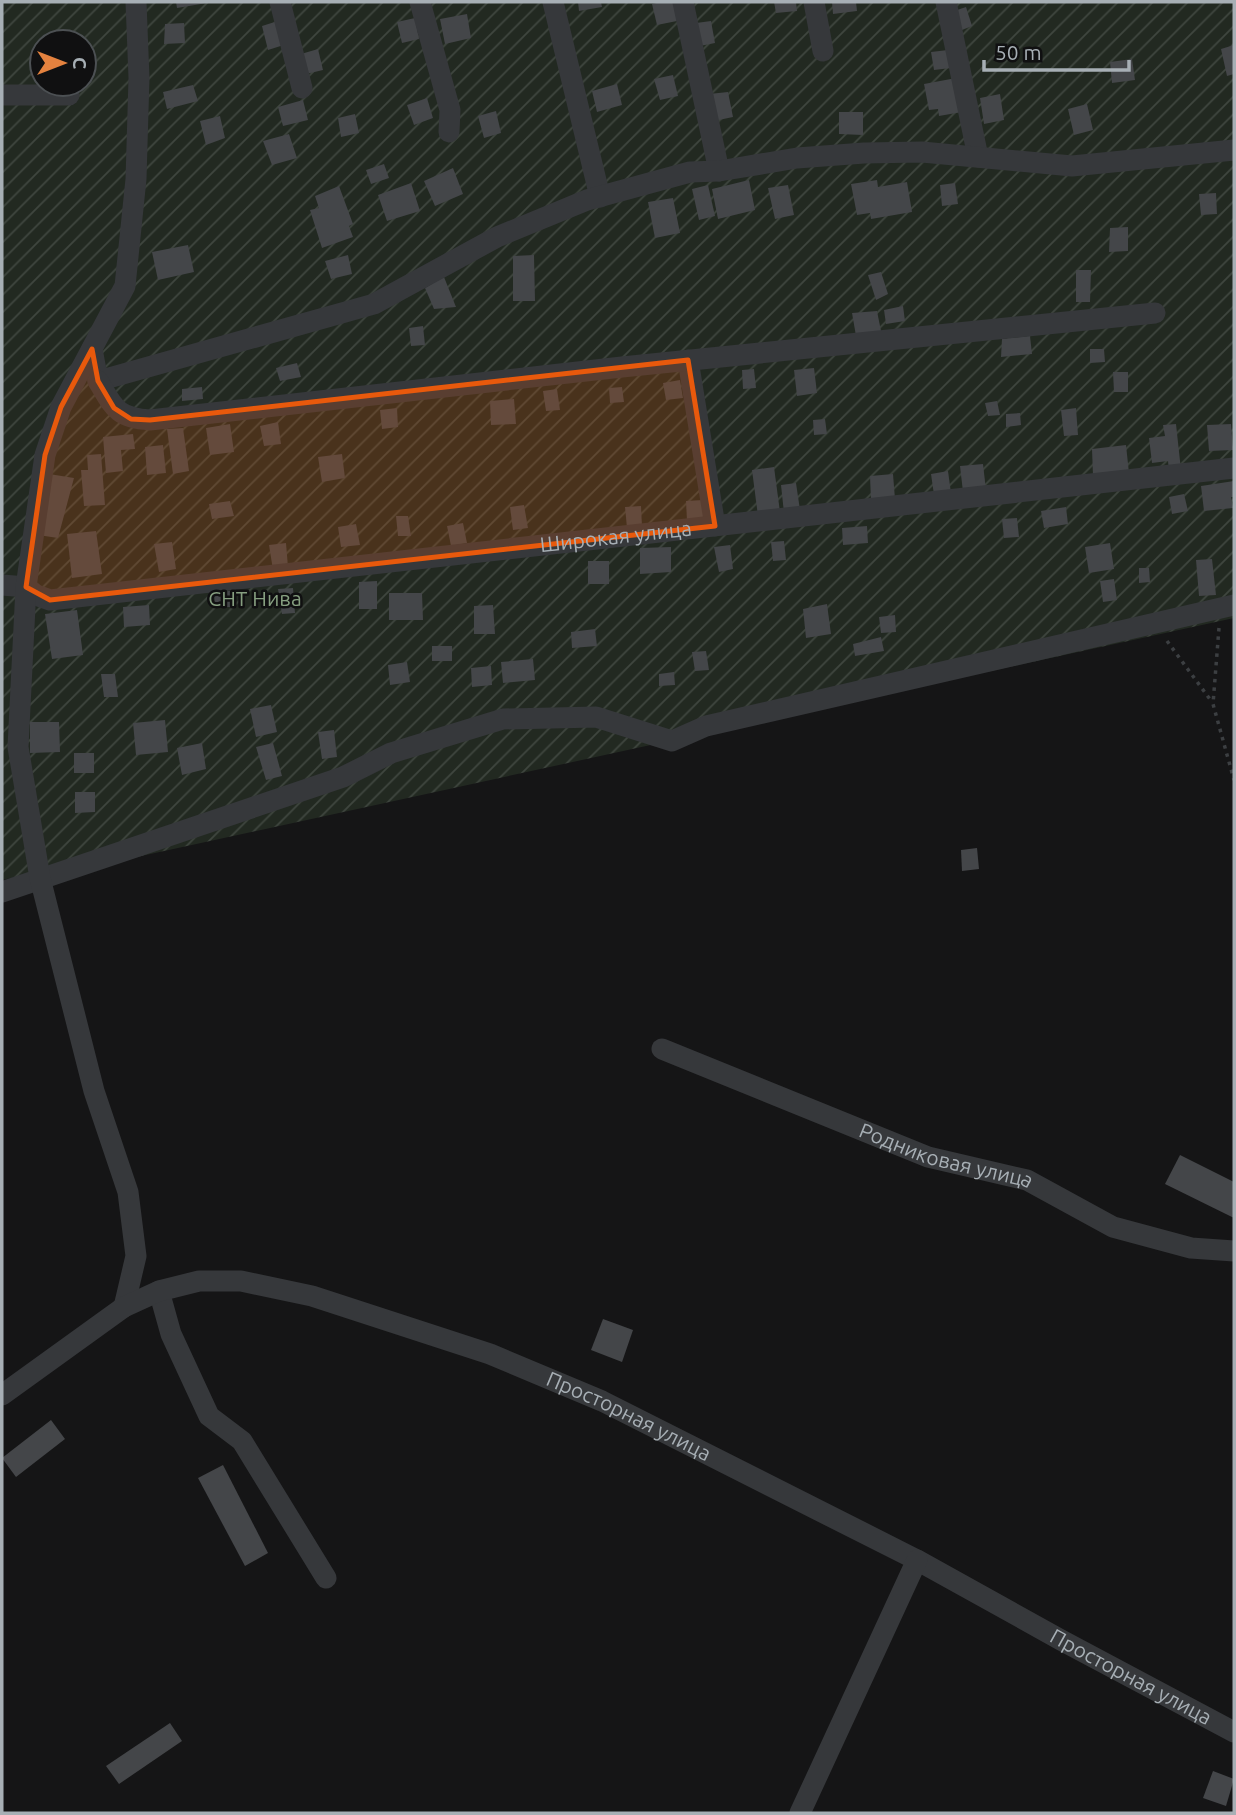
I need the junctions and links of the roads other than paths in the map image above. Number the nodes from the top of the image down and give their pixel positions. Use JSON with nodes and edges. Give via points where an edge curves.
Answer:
{"nodes":[{"id":1,"x":135,"y":2,"type":"edge"},
{"id":2,"x":280,"y":2,"type":"edge"},
{"id":3,"x":420,"y":2,"type":"edge"},
{"id":4,"x":553,"y":2,"type":"edge"},
{"id":5,"x":683,"y":2,"type":"edge"},
{"id":6,"x":814,"y":2,"type":"edge"},
{"id":7,"x":946,"y":2,"type":"edge"},
{"id":8,"x":823,"y":51,"type":"dead end"},
{"id":9,"x":302,"y":88,"type":"dead end"},
{"id":10,"x":2,"y":95,"type":"edge"},
{"id":11,"x":28,"y":95,"type":"edge"},
{"id":12,"x":449,"y":132,"type":"dead end"},
{"id":13,"x":1234,"y":150,"type":"edge"},
{"id":14,"x":978,"y":157,"type":"junction"},
{"id":15,"x":719,"y":171,"type":"junction"},
{"id":16,"x":600,"y":197,"type":"junction"},
{"id":17,"x":1155,"y":313,"type":"dead end"},
{"id":18,"x":92,"y":349,"type":"junction"},
{"id":19,"x":688,"y":360,"type":"junction"},
{"id":20,"x":98,"y":381,"type":"junction"},
{"id":21,"x":1234,"y":468,"type":"edge"},
{"id":22,"x":715,"y":526,"type":"junction"},
{"id":23,"x":2,"y":584,"type":"edge"},
{"id":24,"x":26,"y":587,"type":"junction"},
{"id":25,"x":1228,"y":607,"type":"edge"},
{"id":26,"x":10,"y":745,"type":"edge"},
{"id":27,"x":40,"y":878,"type":"junction"},
{"id":28,"x":2,"y":892,"type":"edge"},
{"id":29,"x":662,"y":1049,"type":"dead end"},
{"id":30,"x":1234,"y":1251,"type":"edge"},
{"id":31,"x":159,"y":1291,"type":"junction"},
{"id":32,"x":124,"y":1307,"type":"junction"},
{"id":33,"x":2,"y":1395,"type":"edge"},
{"id":34,"x":918,"y":1560,"type":"junction"},
{"id":35,"x":326,"y":1578,"type":"dead end"},
{"id":36,"x":1234,"y":1732,"type":"edge"},
{"id":37,"x":800,"y":1813,"type":"edge"}],
"edges":[{"from":1,"to":18,"type":"street","via":[[139,78],[136,178],[125,286]]},
{"from":2,"to":9,"type":"street"},
{"from":3,"to":12,"type":"street","via":[[450,110]]},
{"from":4,"to":16,"type":"street"},
{"from":5,"to":15,"type":"street"},
{"from":6,"to":8,"type":"street"},
{"from":7,"to":14,"type":"street"},
{"from":10,"to":11,"type":"street"},
{"from":13,"to":14,"type":"street","via":[[1072,166]]},
{"from":14,"to":15,"type":"street","via":[[864,153]]},
{"from":15,"to":16,"type":"street","via":[[690,172]]},
{"from":16,"to":20,"type":"street","via":[[497,237],[374,304]]},
{"from":17,"to":19,"type":"street"},
{"from":18,"to":20,"type":"street"},
{"from":18,"to":24,"type":"street","via":[[61,407],[45,455]]},
{"from":19,"to":20,"type":"street","via":[[150,420],[131,419],[114,408]]},
{"from":19,"to":22,"type":"street"},
{"from":21,"to":22,"type":"street","name":"Широкая улица"},
{"from":22,"to":24,"type":"street","name":"Широкая улица","via":[[50,600]]},
{"from":23,"to":24,"type":"street","name":"Широкая улица"},
{"from":24,"to":26,"type":"street"},
{"from":25,"to":27,"type":"street","via":[[706,726],[671,741],[596,717],[503,719],[391,752],[343,777]]},
{"from":26,"to":27,"type":"street"},
{"from":27,"to":28,"type":"street"},
{"from":27,"to":32,"type":"street","via":[[93,1091],[128,1192],[136,1256]]},
{"from":29,"to":30,"type":"street","name":"Родниковая улица","via":[[928,1157],[1027,1180],[1113,1227],[1191,1248]]},
{"from":31,"to":32,"type":"street","name":"Просторная улица"},
{"from":31,"to":34,"type":"street","name":"Просторная улица","via":[[199,1282],[241,1282],[312,1296],[490,1354],[603,1401]]},
{"from":31,"to":35,"type":"street","via":[[171,1334],[209,1416],[242,1441]]},
{"from":32,"to":33,"type":"street","name":"Просторная улица"},
{"from":34,"to":36,"type":"street","name":"Просторная улица"},
{"from":34,"to":37,"type":"street"}]}
